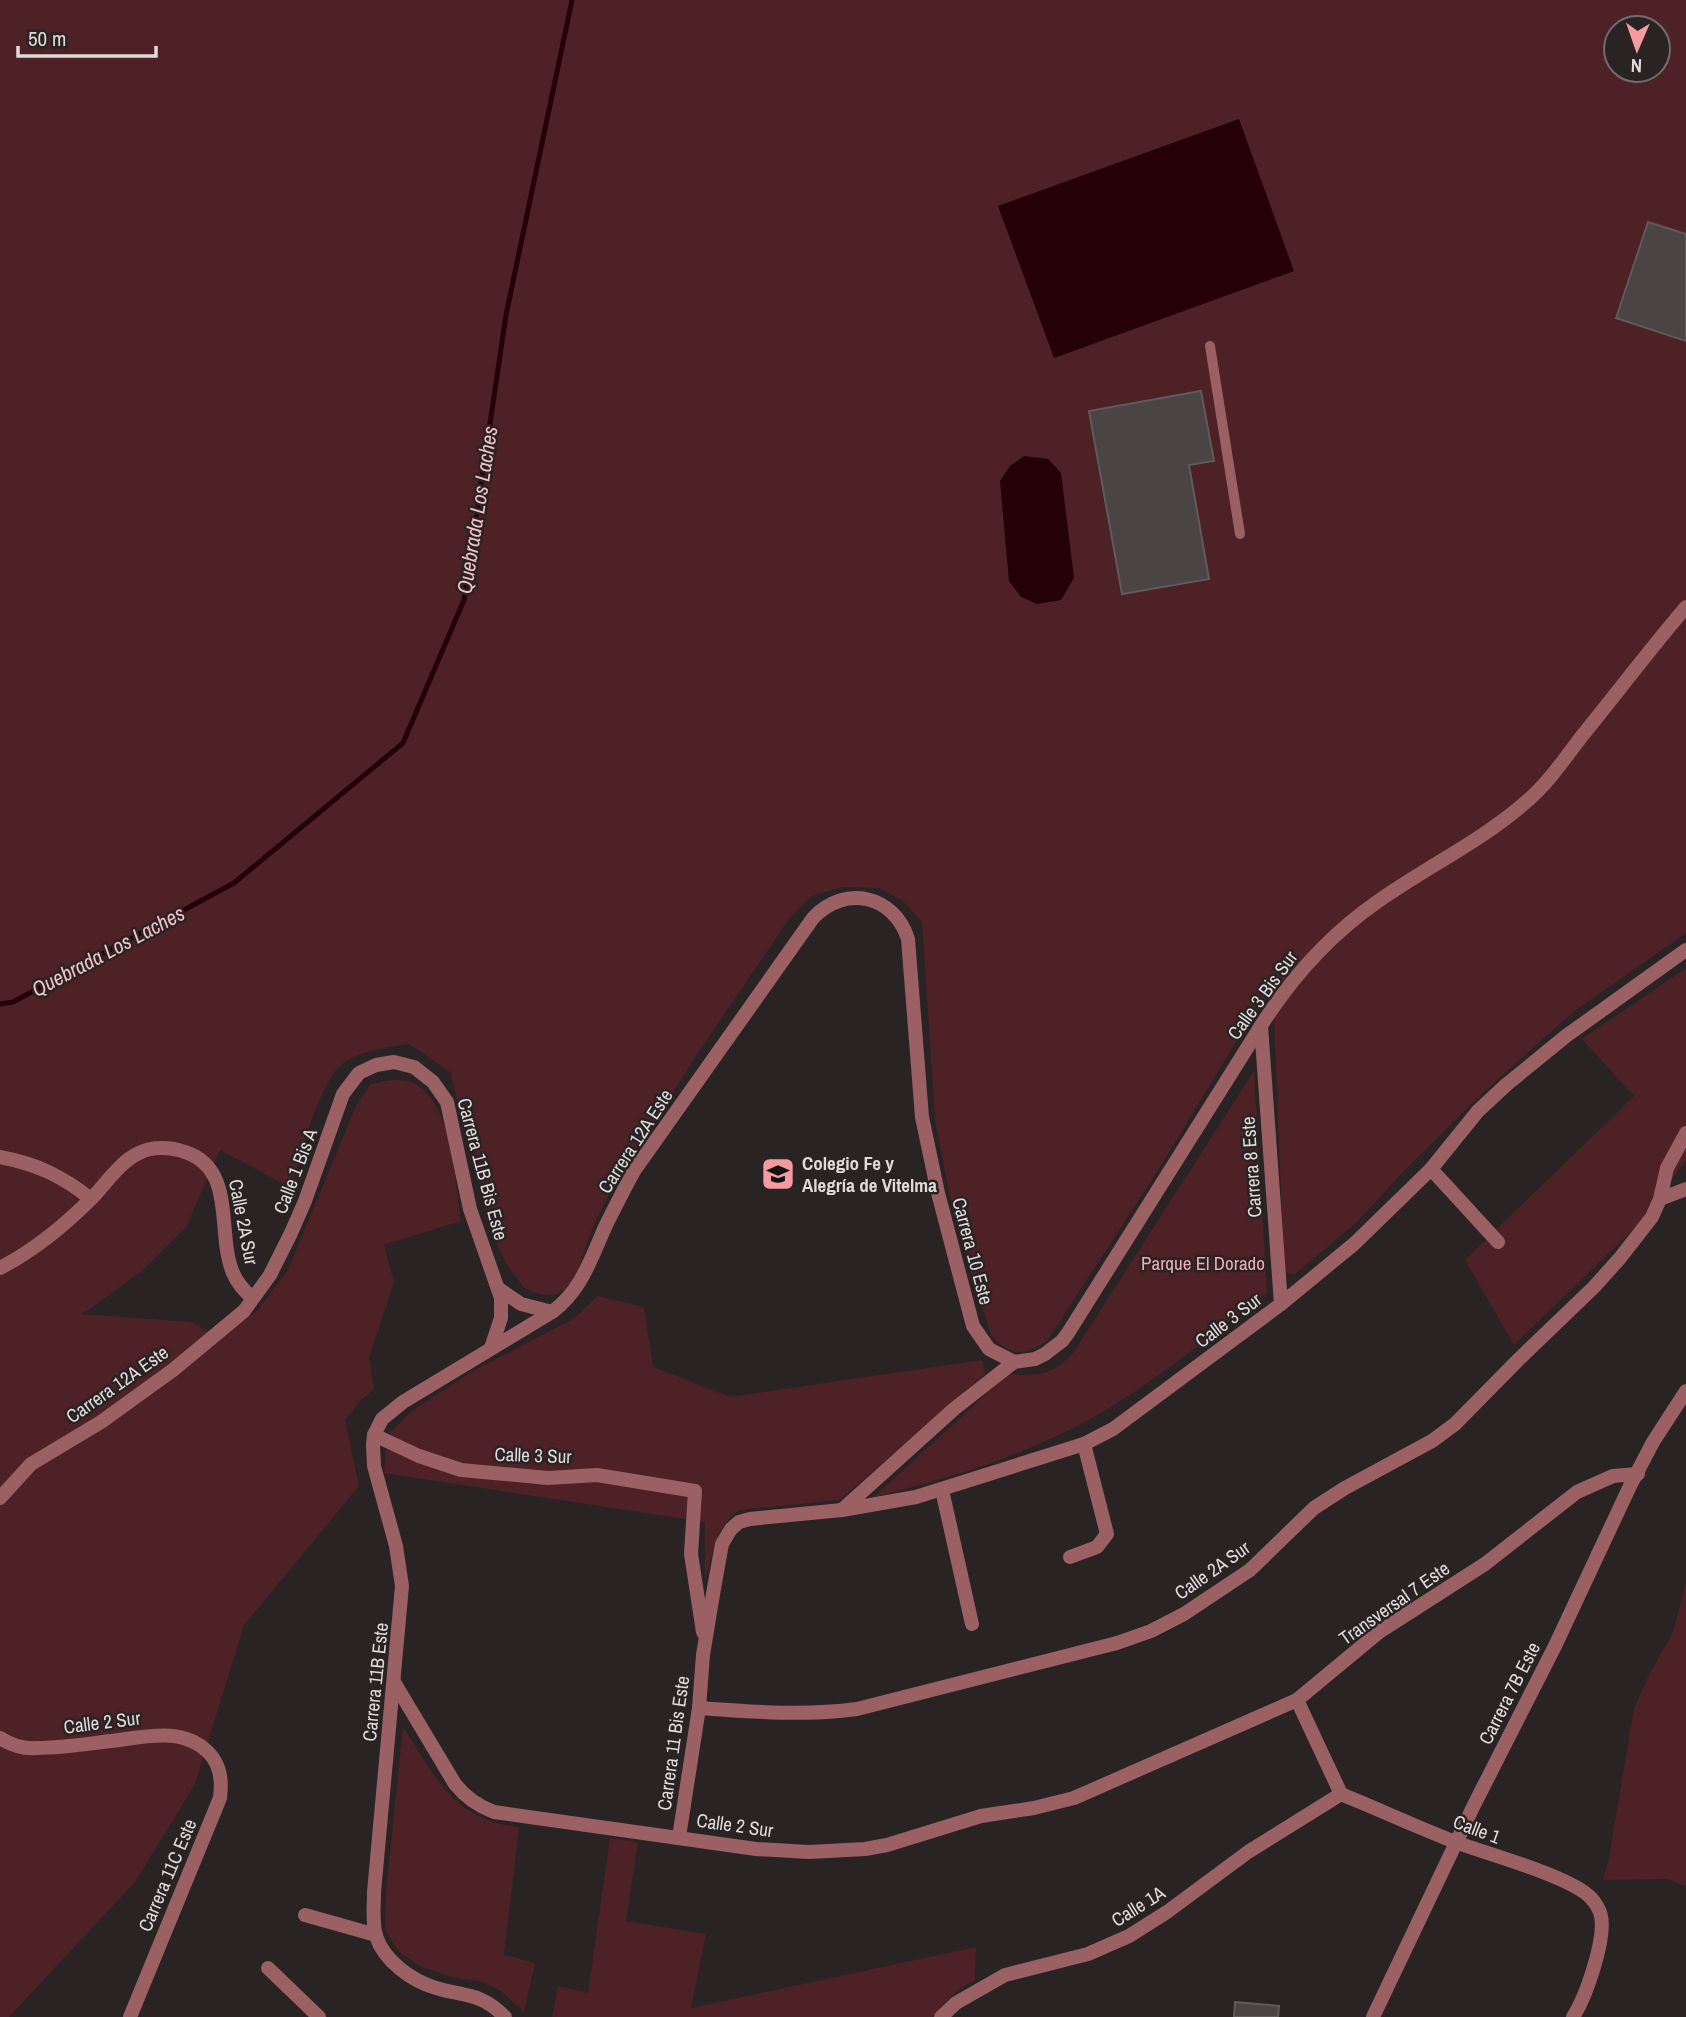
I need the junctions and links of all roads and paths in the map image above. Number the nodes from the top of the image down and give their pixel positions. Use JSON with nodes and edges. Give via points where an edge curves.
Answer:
{"nodes":[{"id":1,"x":1210,"y":346,"type":"dead end"},
{"id":2,"x":1240,"y":534,"type":"dead end"},
{"id":3,"x":1686,"y":607,"type":"edge"},
{"id":4,"x":889,"y":909,"type":"joint"},
{"id":5,"x":1686,"y":950,"type":"edge"},
{"id":6,"x":1261,"y":1026,"type":"junction"},
{"id":7,"x":376,"y":1065,"type":"joint"},
{"id":8,"x":1686,"y":1133,"type":"edge"},
{"id":9,"x":0,"y":1157,"type":"edge"},
{"id":10,"x":1431,"y":1169,"type":"junction"},
{"id":11,"x":1686,"y":1189,"type":"edge"},
{"id":12,"x":91,"y":1199,"type":"junction"},
{"id":13,"x":1660,"y":1199,"type":"junction"},
{"id":14,"x":1498,"y":1242,"type":"dead end"},
{"id":15,"x":0,"y":1268,"type":"edge"},
{"id":16,"x":499,"y":1289,"type":"junction"},
{"id":17,"x":253,"y":1298,"type":"junction"},
{"id":18,"x":1280,"y":1304,"type":"junction"},
{"id":19,"x":552,"y":1312,"type":"junction"},
{"id":20,"x":491,"y":1348,"type":"junction"},
{"id":21,"x":1014,"y":1362,"type":"junction"},
{"id":22,"x":1686,"y":1391,"type":"edge"},
{"id":23,"x":374,"y":1435,"type":"junction"},
{"id":24,"x":1084,"y":1444,"type":"junction"},
{"id":25,"x":1638,"y":1474,"type":"junction"},
{"id":26,"x":943,"y":1490,"type":"junction"},
{"id":27,"x":695,"y":1491,"type":"joint"},
{"id":28,"x":0,"y":1498,"type":"edge"},
{"id":29,"x":842,"y":1510,"type":"junction"},
{"id":30,"x":735,"y":1525,"type":"joint"},
{"id":31,"x":1070,"y":1558,"type":"dead end"},
{"id":32,"x":972,"y":1624,"type":"dead end"},
{"id":33,"x":703,"y":1655,"type":"junction"},
{"id":34,"x":394,"y":1682,"type":"junction"},
{"id":35,"x":1297,"y":1700,"type":"junction"},
{"id":36,"x":699,"y":1708,"type":"junction"},
{"id":37,"x":1,"y":1739,"type":"edge"},
{"id":38,"x":205,"y":1749,"type":"joint"},
{"id":39,"x":1129,"y":1776,"type":"joint"},
{"id":40,"x":1341,"y":1794,"type":"junction"},
{"id":41,"x":679,"y":1837,"type":"junction"},
{"id":42,"x":1456,"y":1843,"type":"junction"},
{"id":43,"x":305,"y":1915,"type":"dead end"},
{"id":44,"x":376,"y":1935,"type":"junction"},
{"id":45,"x":268,"y":1968,"type":"dead end"},
{"id":46,"x":130,"y":2017,"type":"edge"},
{"id":47,"x":319,"y":2017,"type":"edge"},
{"id":48,"x":505,"y":2017,"type":"edge"},
{"id":49,"x":941,"y":2017,"type":"edge"},
{"id":50,"x":1373,"y":2017,"type":"edge"},
{"id":51,"x":1573,"y":2017,"type":"edge"}],
"edges":[{"from":1,"to":2,"type":"lane"},
{"from":3,"to":6,"type":"street","name":"Calle 3 Bis Sur","via":[[1536,792],[1500,822],[1353,920],[1310,960]]},
{"from":4,"to":19,"type":"street","name":"Carrera 12A Este","via":[[872,900],[853,898],[835,902],[813,918],[634,1171],[584,1276]]},
{"from":4,"to":21,"type":"street","name":"Carrera 10 Este","via":[[908,939],[922,1117],[970,1317],[982,1343]]},
{"from":5,"to":10,"type":"street","name":"Calle 3 Sur","via":[[1506,1085],[1478,1111]]},
{"from":6,"to":18,"type":"street","name":"Carrera 8 Este"},
{"from":6,"to":21,"type":"street","name":"Calle 3 Bis Sur","via":[[1062,1342],[1045,1354]]},
{"from":7,"to":16,"type":"street","name":"Carrera 11B Bis Este","via":[[394,1062],[414,1067],[441,1091],[451,1114],[470,1209]]},
{"from":7,"to":17,"type":"street","name":"Calle 1 Bis A","via":[[359,1073],[343,1094],[291,1233]]},
{"from":8,"to":13,"type":"street","name":"Calle 2A Sur","via":[[1667,1168]]},
{"from":9,"to":12,"type":"street","via":[[65,1179]]},
{"from":10,"to":14,"type":"street"},
{"from":10,"to":18,"type":"street","name":"Calle 3 Sur","via":[[1354,1244]]},
{"from":11,"to":13,"type":"street"},
{"from":12,"to":15,"type":"street","via":[[49,1238]]},
{"from":12,"to":17,"type":"street","name":"Calle 2A Sur","via":[[130,1158],[154,1147],[184,1151],[204,1161],[219,1182],[232,1271]]},
{"from":13,"to":36,"type":"street","name":"Calle 2A Sur","via":[[1651,1217],[1594,1287],[1455,1424],[1314,1508],[1250,1570],[1168,1623],[1116,1643],[857,1709],[778,1714]]},
{"from":16,"to":19,"type":"street","via":[[521,1304]]},
{"from":16,"to":20,"type":"street","name":"Carrera 11B Bis Este","via":[[501,1318]]},
{"from":17,"to":28,"type":"street","name":"Carrera 12A Este","via":[[244,1311],[173,1370],[32,1464]]},
{"from":18,"to":24,"type":"street","name":"Calle 3 Sur","via":[[1113,1429]]},
{"from":19,"to":20,"type":"street","name":"Carrera 12A Este"},
{"from":20,"to":23,"type":"street","name":"Carrera 12A Este","via":[[390,1411]]},
{"from":21,"to":29,"type":"street","via":[[954,1409]]},
{"from":22,"to":25,"type":"street","name":"Carrera 7B Este"},
{"from":23,"to":27,"type":"street","name":"Calle 3 Sur","via":[[461,1470],[548,1478],[609,1476]]},
{"from":23,"to":34,"type":"street","name":"Carrera 11B Este","via":[[374,1466],[402,1586]]},
{"from":24,"to":26,"type":"street","name":"Calle 3 Sur"},
{"from":24,"to":31,"type":"street","via":[[1107,1534],[1097,1547]]},
{"from":25,"to":35,"type":"street","name":"Transversal 7 Este","via":[[1613,1476],[1577,1492],[1485,1564],[1379,1633]]},
{"from":25,"to":42,"type":"street","name":"Carrera 7B Este"},
{"from":26,"to":29,"type":"street","name":"Calle 3 Sur"},
{"from":26,"to":32,"type":"street"},
{"from":27,"to":33,"type":"street","name":"Carrera 11 Bis Este","via":[[691,1554]]},
{"from":29,"to":30,"type":"street","name":"Calle 3 Sur","via":[[750,1518]]},
{"from":30,"to":33,"type":"street","name":"Carrera 11 Bis Este","via":[[722,1544]]},
{"from":33,"to":36,"type":"street","name":"Carrera 11 Bis Este"},
{"from":34,"to":41,"type":"street","name":"Calle 2 Sur","via":[[455,1784],[483,1808]]},
{"from":34,"to":44,"type":"street","name":"Carrera 11B Este","via":[[374,1892]]},
{"from":35,"to":39,"type":"street","name":"Transversal 7 Este"},
{"from":35,"to":40,"type":"street"},
{"from":36,"to":41,"type":"street","name":"Carrera 11 Bis Este"},
{"from":37,"to":38,"type":"street","name":"Calle 2 Sur","via":[[34,1749],[172,1735]]},
{"from":38,"to":46,"type":"street","name":"Carrera 11C Este","via":[[218,1766],[219,1798]]},
{"from":39,"to":41,"type":"street","name":"Calle 2 Sur","via":[[1054,1804],[981,1816],[865,1849],[756,1849]]},
{"from":40,"to":42,"type":"street","name":"Calle 1"},
{"from":40,"to":49,"type":"street","name":"Calle 1A","via":[[1248,1852],[1139,1930],[1088,1954],[1005,1975]]},
{"from":42,"to":50,"type":"street","name":"Carrera 7B Este"},
{"from":42,"to":51,"type":"street","name":"Calle 1","via":[[1562,1880],[1590,1896],[1601,1916],[1598,1948],[1582,2003]]},
{"from":43,"to":44,"type":"street"},
{"from":44,"to":48,"type":"street","via":[[390,1958],[410,1976],[434,1988],[477,1997]]},
{"from":45,"to":47,"type":"street"}]}
